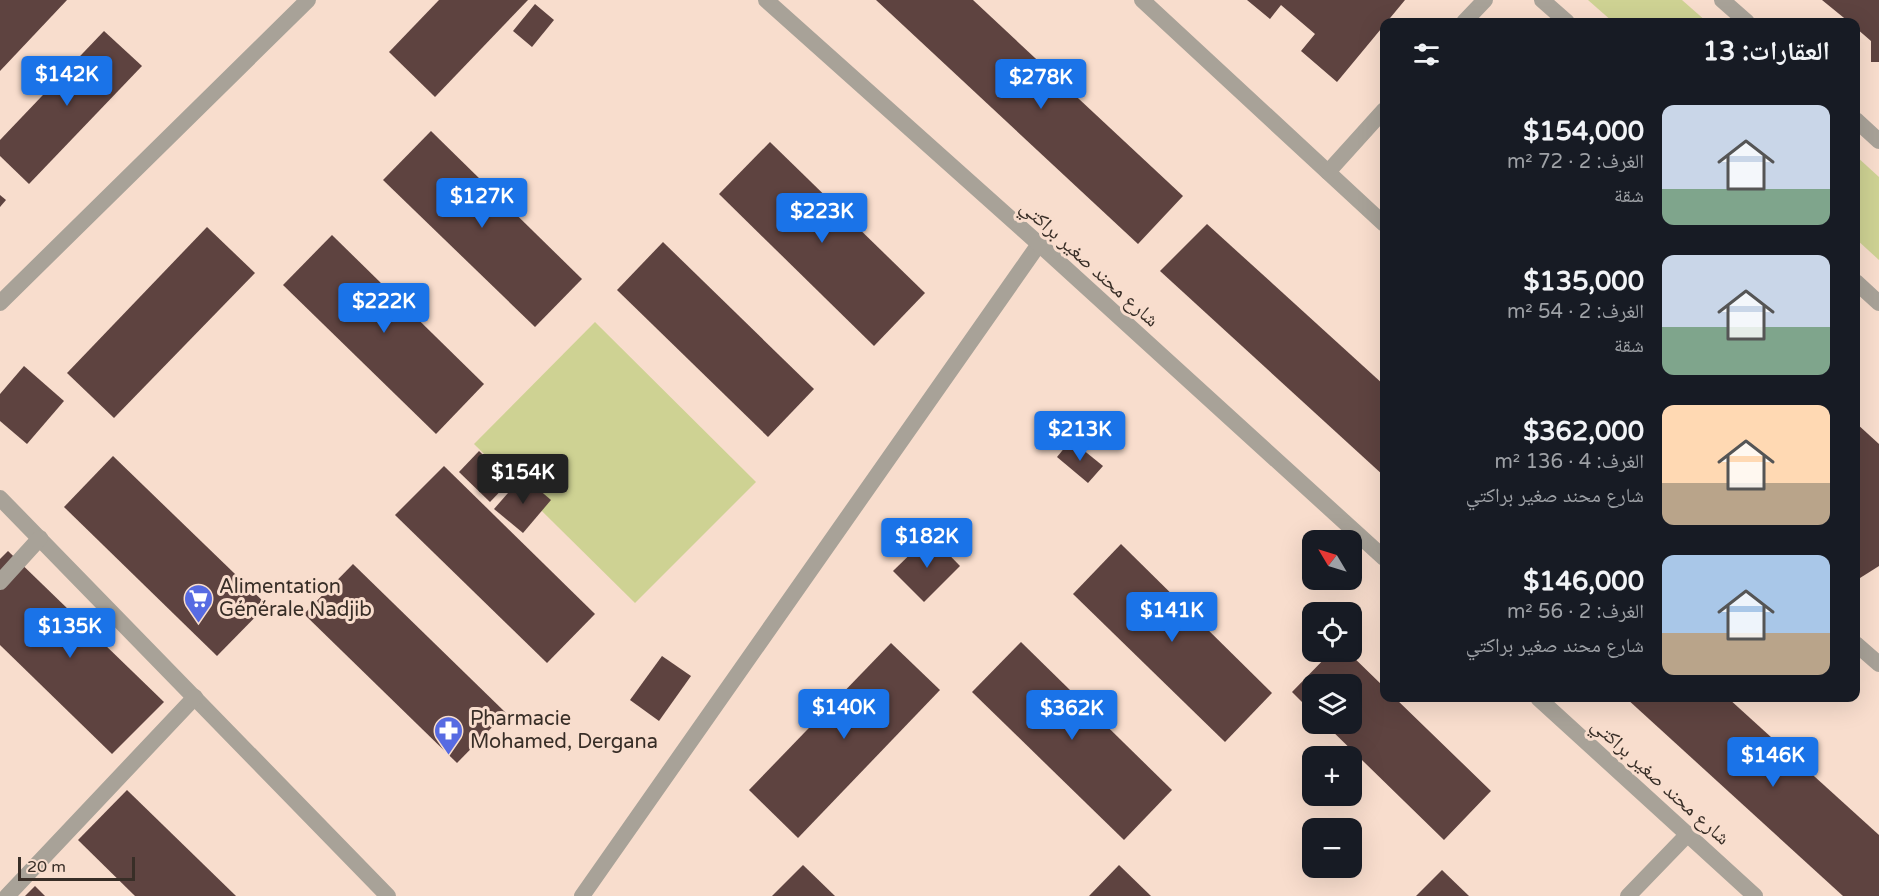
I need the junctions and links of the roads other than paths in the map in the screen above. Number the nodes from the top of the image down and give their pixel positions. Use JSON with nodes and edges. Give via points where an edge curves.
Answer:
{"nodes":[{"id":1,"x":308,"y":0,"type":"edge"},
{"id":2,"x":766,"y":0,"type":"edge"},
{"id":3,"x":1485,"y":0,"type":"edge"},
{"id":4,"x":1542,"y":0,"type":"edge"},
{"id":5,"x":1722,"y":0,"type":"edge"},
{"id":6,"x":1147,"y":2,"type":"edge"},
{"id":7,"x":1468,"y":18,"type":"edge"},
{"id":8,"x":1562,"y":18,"type":"edge"},
{"id":9,"x":1742,"y":18,"type":"edge"},
{"id":10,"x":1380,"y":114,"type":"edge"},
{"id":11,"x":1860,"y":124,"type":"edge"},
{"id":12,"x":1879,"y":141,"type":"edge"},
{"id":13,"x":1328,"y":172,"type":"junction"},
{"id":14,"x":1380,"y":220,"type":"edge"},
{"id":15,"x":1039,"y":244,"type":"junction"},
{"id":16,"x":1860,"y":286,"type":"edge"},
{"id":17,"x":0,"y":303,"type":"edge"},
{"id":18,"x":1879,"y":303,"type":"edge"},
{"id":19,"x":0,"y":498,"type":"edge"},
{"id":20,"x":40,"y":538,"type":"junction"},
{"id":21,"x":1380,"y":554,"type":"edge"},
{"id":22,"x":0,"y":582,"type":"edge"},
{"id":23,"x":1860,"y":647,"type":"edge"},
{"id":24,"x":1879,"y":664,"type":"edge"},
{"id":25,"x":195,"y":697,"type":"junction"},
{"id":26,"x":1542,"y":702,"type":"edge"},
{"id":27,"x":1688,"y":834,"type":"junction"},
{"id":28,"x":7,"y":896,"type":"edge"},
{"id":29,"x":388,"y":896,"type":"edge"},
{"id":30,"x":582,"y":896,"type":"edge"},
{"id":31,"x":1628,"y":896,"type":"edge"},
{"id":32,"x":1755,"y":896,"type":"edge"}],
"edges":[{"from":1,"to":17,"type":"street"},
{"from":2,"to":15,"type":"street","name":"شارع محند صغير براكتي"},
{"from":3,"to":7,"type":"street"},
{"from":4,"to":8,"type":"street"},
{"from":5,"to":9,"type":"street"},
{"from":6,"to":13,"type":"street"},
{"from":10,"to":13,"type":"street"},
{"from":11,"to":12,"type":"street"},
{"from":13,"to":14,"type":"street"},
{"from":15,"to":21,"type":"street","name":"شارع محند صغير براكتي"},
{"from":15,"to":30,"type":"street"},
{"from":16,"to":18,"type":"street"},
{"from":19,"to":20,"type":"street"},
{"from":20,"to":22,"type":"street"},
{"from":20,"to":25,"type":"street"},
{"from":23,"to":24,"type":"street"},
{"from":25,"to":28,"type":"street"},
{"from":25,"to":29,"type":"street"},
{"from":26,"to":27,"type":"street","name":"شارع محند صغير براكتي"},
{"from":27,"to":31,"type":"street"},
{"from":27,"to":32,"type":"street","name":"شارع محند صغير براكتي"}]}
